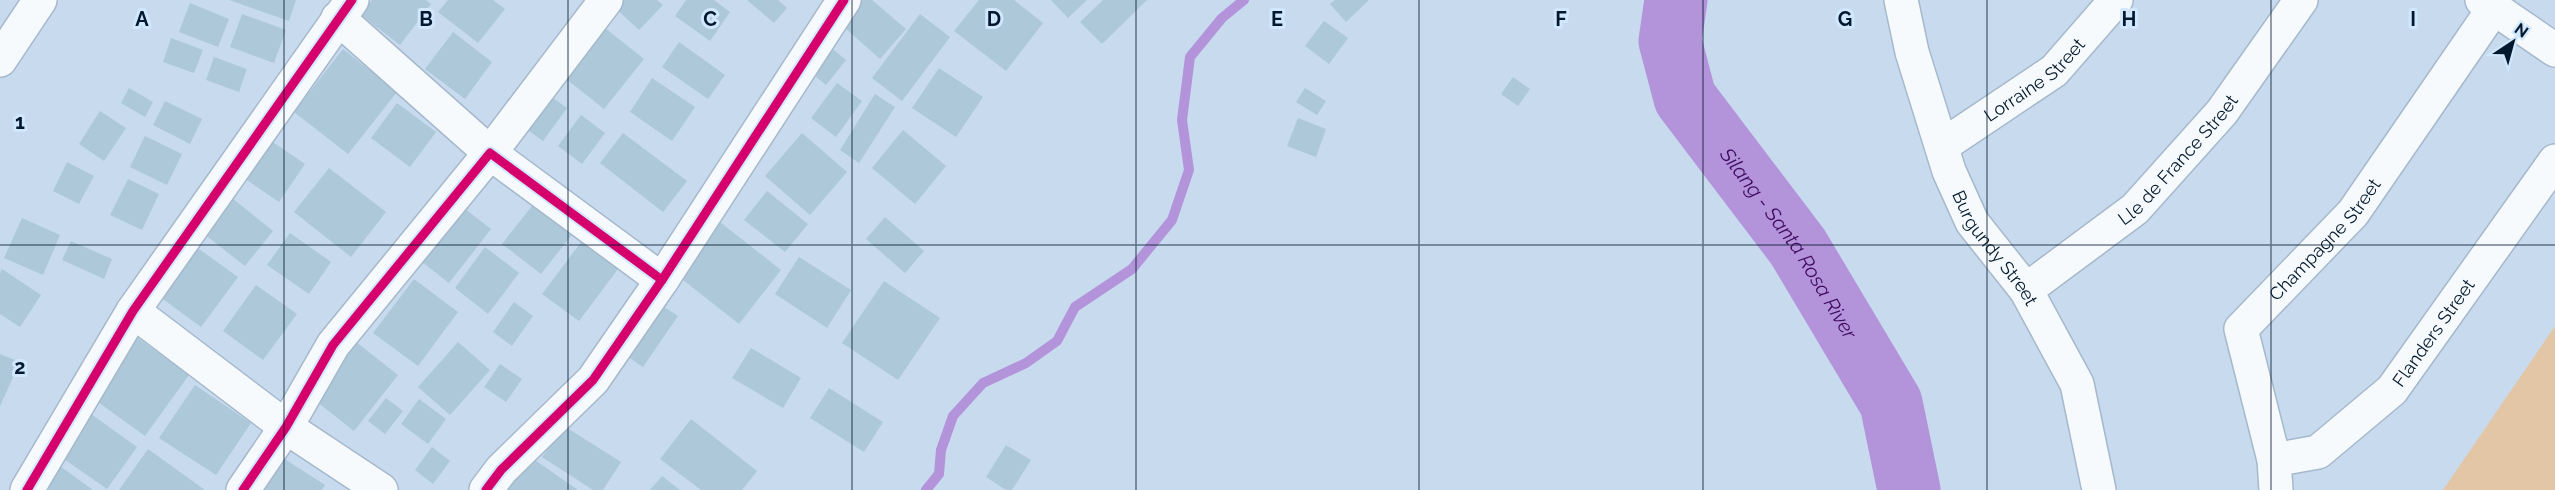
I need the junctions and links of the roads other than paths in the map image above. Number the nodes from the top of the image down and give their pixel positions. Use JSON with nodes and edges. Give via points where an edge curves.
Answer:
{"nodes":[{"id":1,"x":40,"y":0,"type":"edge"},
{"id":2,"x":606,"y":0,"type":"edge"},
{"id":3,"x":844,"y":0,"type":"edge"},
{"id":4,"x":1901,"y":0,"type":"edge"},
{"id":5,"x":2116,"y":0,"type":"edge"},
{"id":6,"x":2301,"y":0,"type":"edge"},
{"id":7,"x":2488,"y":4,"type":"edge"},
{"id":8,"x":345,"y":9,"type":"edge"},
{"id":9,"x":2555,"y":50,"type":"edge"},
{"id":10,"x":0,"y":60,"type":"edge"},
{"id":11,"x":1942,"y":146,"type":"junction"},
{"id":12,"x":490,"y":153,"type":"junction"},
{"id":13,"x":2555,"y":161,"type":"edge"},
{"id":14,"x":662,"y":280,"type":"junction"},
{"id":15,"x":2026,"y":290,"type":"junction"},
{"id":16,"x":133,"y":311,"type":"junction"},
{"id":17,"x":286,"y":427,"type":"junction"},
{"id":18,"x":2275,"y":475,"type":"edge"},
{"id":19,"x":27,"y":490,"type":"edge"},
{"id":20,"x":243,"y":490,"type":"edge"},
{"id":21,"x":381,"y":490,"type":"edge"},
{"id":22,"x":486,"y":490,"type":"edge"},
{"id":23,"x":2099,"y":490,"type":"edge"}],
"edges":[{"from":1,"to":10,"type":"street"},
{"from":2,"to":12,"type":"street"},
{"from":3,"to":14,"type":"street"},
{"from":4,"to":11,"type":"street","name":"Burgundy Street","via":[[1912,52]]},
{"from":5,"to":11,"type":"street","name":"Lorraine Street","via":[[2054,71]]},
{"from":6,"to":15,"type":"street","name":"Lle de France Street","via":[[2222,112],[2135,209]]},
{"from":7,"to":9,"type":"street"},
{"from":7,"to":18,"type":"street","name":"Champagne Street","via":[[2353,213],[2241,329]]},
{"from":8,"to":12,"type":"street"},
{"from":8,"to":16,"type":"street"},
{"from":11,"to":15,"type":"street","name":"Burgundy Street","via":[[1972,222]]},
{"from":12,"to":14,"type":"street"},
{"from":12,"to":17,"type":"street","via":[[333,345]]},
{"from":13,"to":18,"type":"street","name":"Flanders Street","via":[[2392,390],[2318,452]]},
{"from":14,"to":22,"type":"street","via":[[593,380],[501,470]]},
{"from":15,"to":23,"type":"street","name":"Burgundy Street","via":[[2077,384]]},
{"from":16,"to":17,"type":"street"},
{"from":16,"to":19,"type":"street"},
{"from":17,"to":20,"type":"street"},
{"from":17,"to":21,"type":"street"}]}
